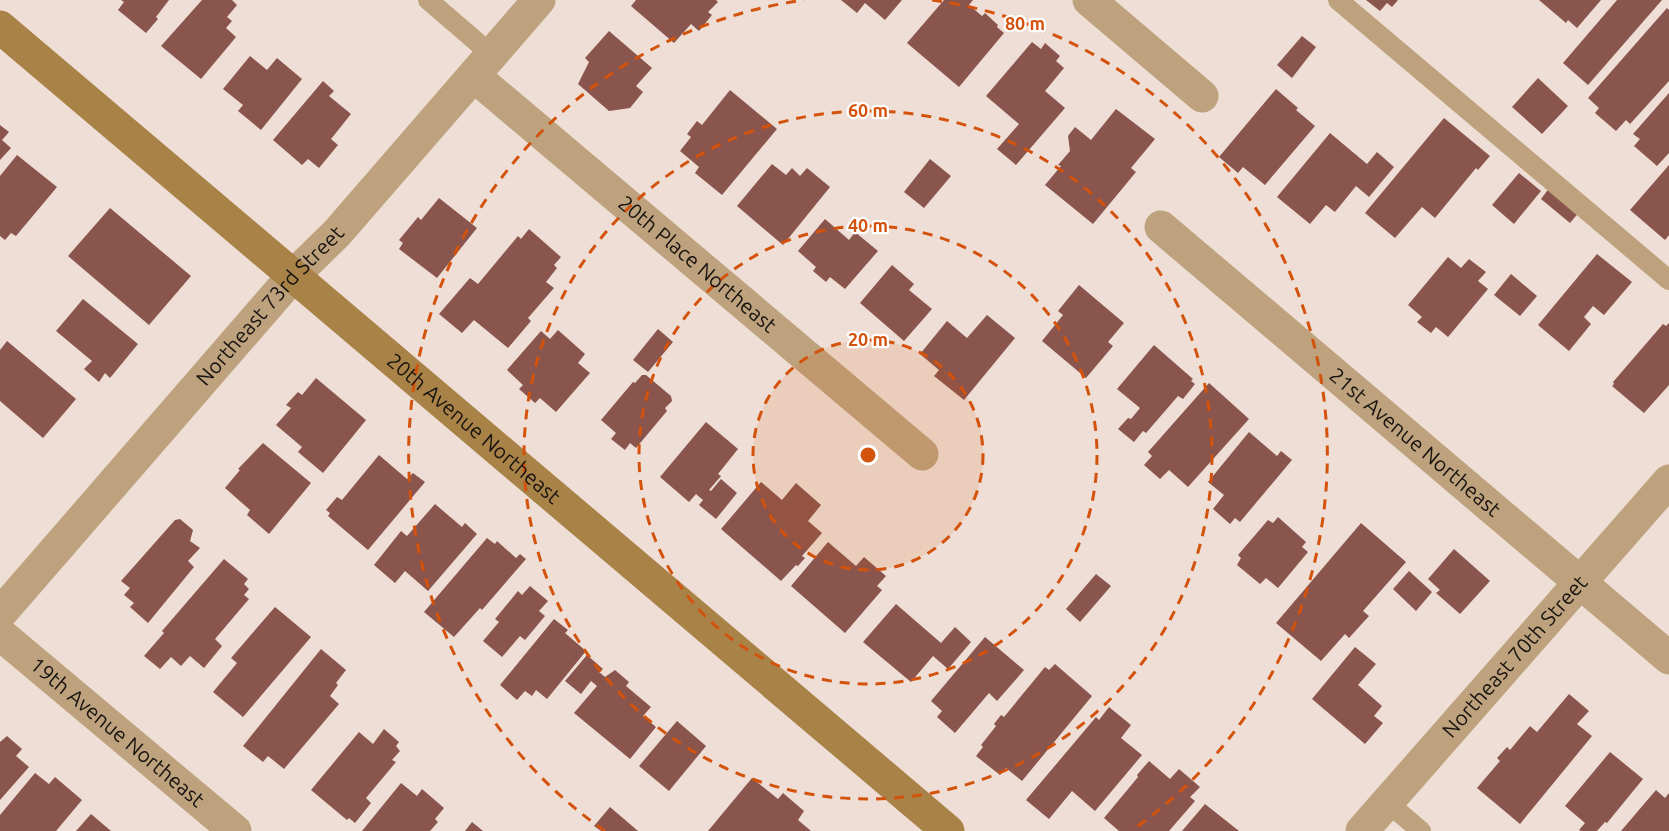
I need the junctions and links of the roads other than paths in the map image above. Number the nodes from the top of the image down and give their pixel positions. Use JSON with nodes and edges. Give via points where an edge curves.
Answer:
{"nodes":[{"id":1,"x":428,"y":0,"type":"edge"},
{"id":2,"x":539,"y":0,"type":"edge"},
{"id":3,"x":1089,"y":0,"type":"edge"},
{"id":4,"x":1338,"y":0,"type":"edge"},
{"id":5,"x":0,"y":27,"type":"edge"},
{"id":6,"x":483,"y":65,"type":"junction"},
{"id":7,"x":1202,"y":96,"type":"dead end"},
{"id":8,"x":1161,"y":227,"type":"dead end"},
{"id":9,"x":293,"y":276,"type":"junction"},
{"id":10,"x":1669,"y":280,"type":"edge"},
{"id":11,"x":922,"y":453,"type":"dead end"},
{"id":12,"x":1669,"y":481,"type":"edge"},
{"id":13,"x":1580,"y":583,"type":"junction"},
{"id":14,"x":0,"y":614,"type":"edge"},
{"id":15,"x":0,"y":634,"type":"edge"},
{"id":16,"x":1669,"y":658,"type":"edge"},
{"id":17,"x":1387,"y":802,"type":"junction"},
{"id":18,"x":235,"y":831,"type":"edge"},
{"id":19,"x":948,"y":831,"type":"edge"},
{"id":20,"x":1362,"y":831,"type":"edge"},
{"id":21,"x":1421,"y":831,"type":"edge"}],
"edges":[{"from":1,"to":6,"type":"lane"},
{"from":2,"to":6,"type":"street","name":"Northeast 73rd Street"},
{"from":3,"to":7,"type":"street"},
{"from":4,"to":10,"type":"lane"},
{"from":5,"to":9,"type":"street","name":"20th Avenue Northeast"},
{"from":6,"to":9,"type":"street","name":"Northeast 73rd Street","via":[[337,233]]},
{"from":6,"to":11,"type":"street","name":"20th Place Northeast"},
{"from":8,"to":13,"type":"street","name":"21st Avenue Northeast"},
{"from":9,"to":14,"type":"street","name":"Northeast 73rd Street"},
{"from":9,"to":19,"type":"street","name":"20th Avenue Northeast"},
{"from":12,"to":13,"type":"street","name":"Northeast 70th Street"},
{"from":13,"to":16,"type":"street","name":"21st Avenue Northeast"},
{"from":13,"to":17,"type":"street","name":"Northeast 70th Street"},
{"from":15,"to":18,"type":"street","name":"19th Avenue Northeast"},
{"from":17,"to":20,"type":"street","name":"Northeast 70th Street"},
{"from":17,"to":21,"type":"lane"}]}
